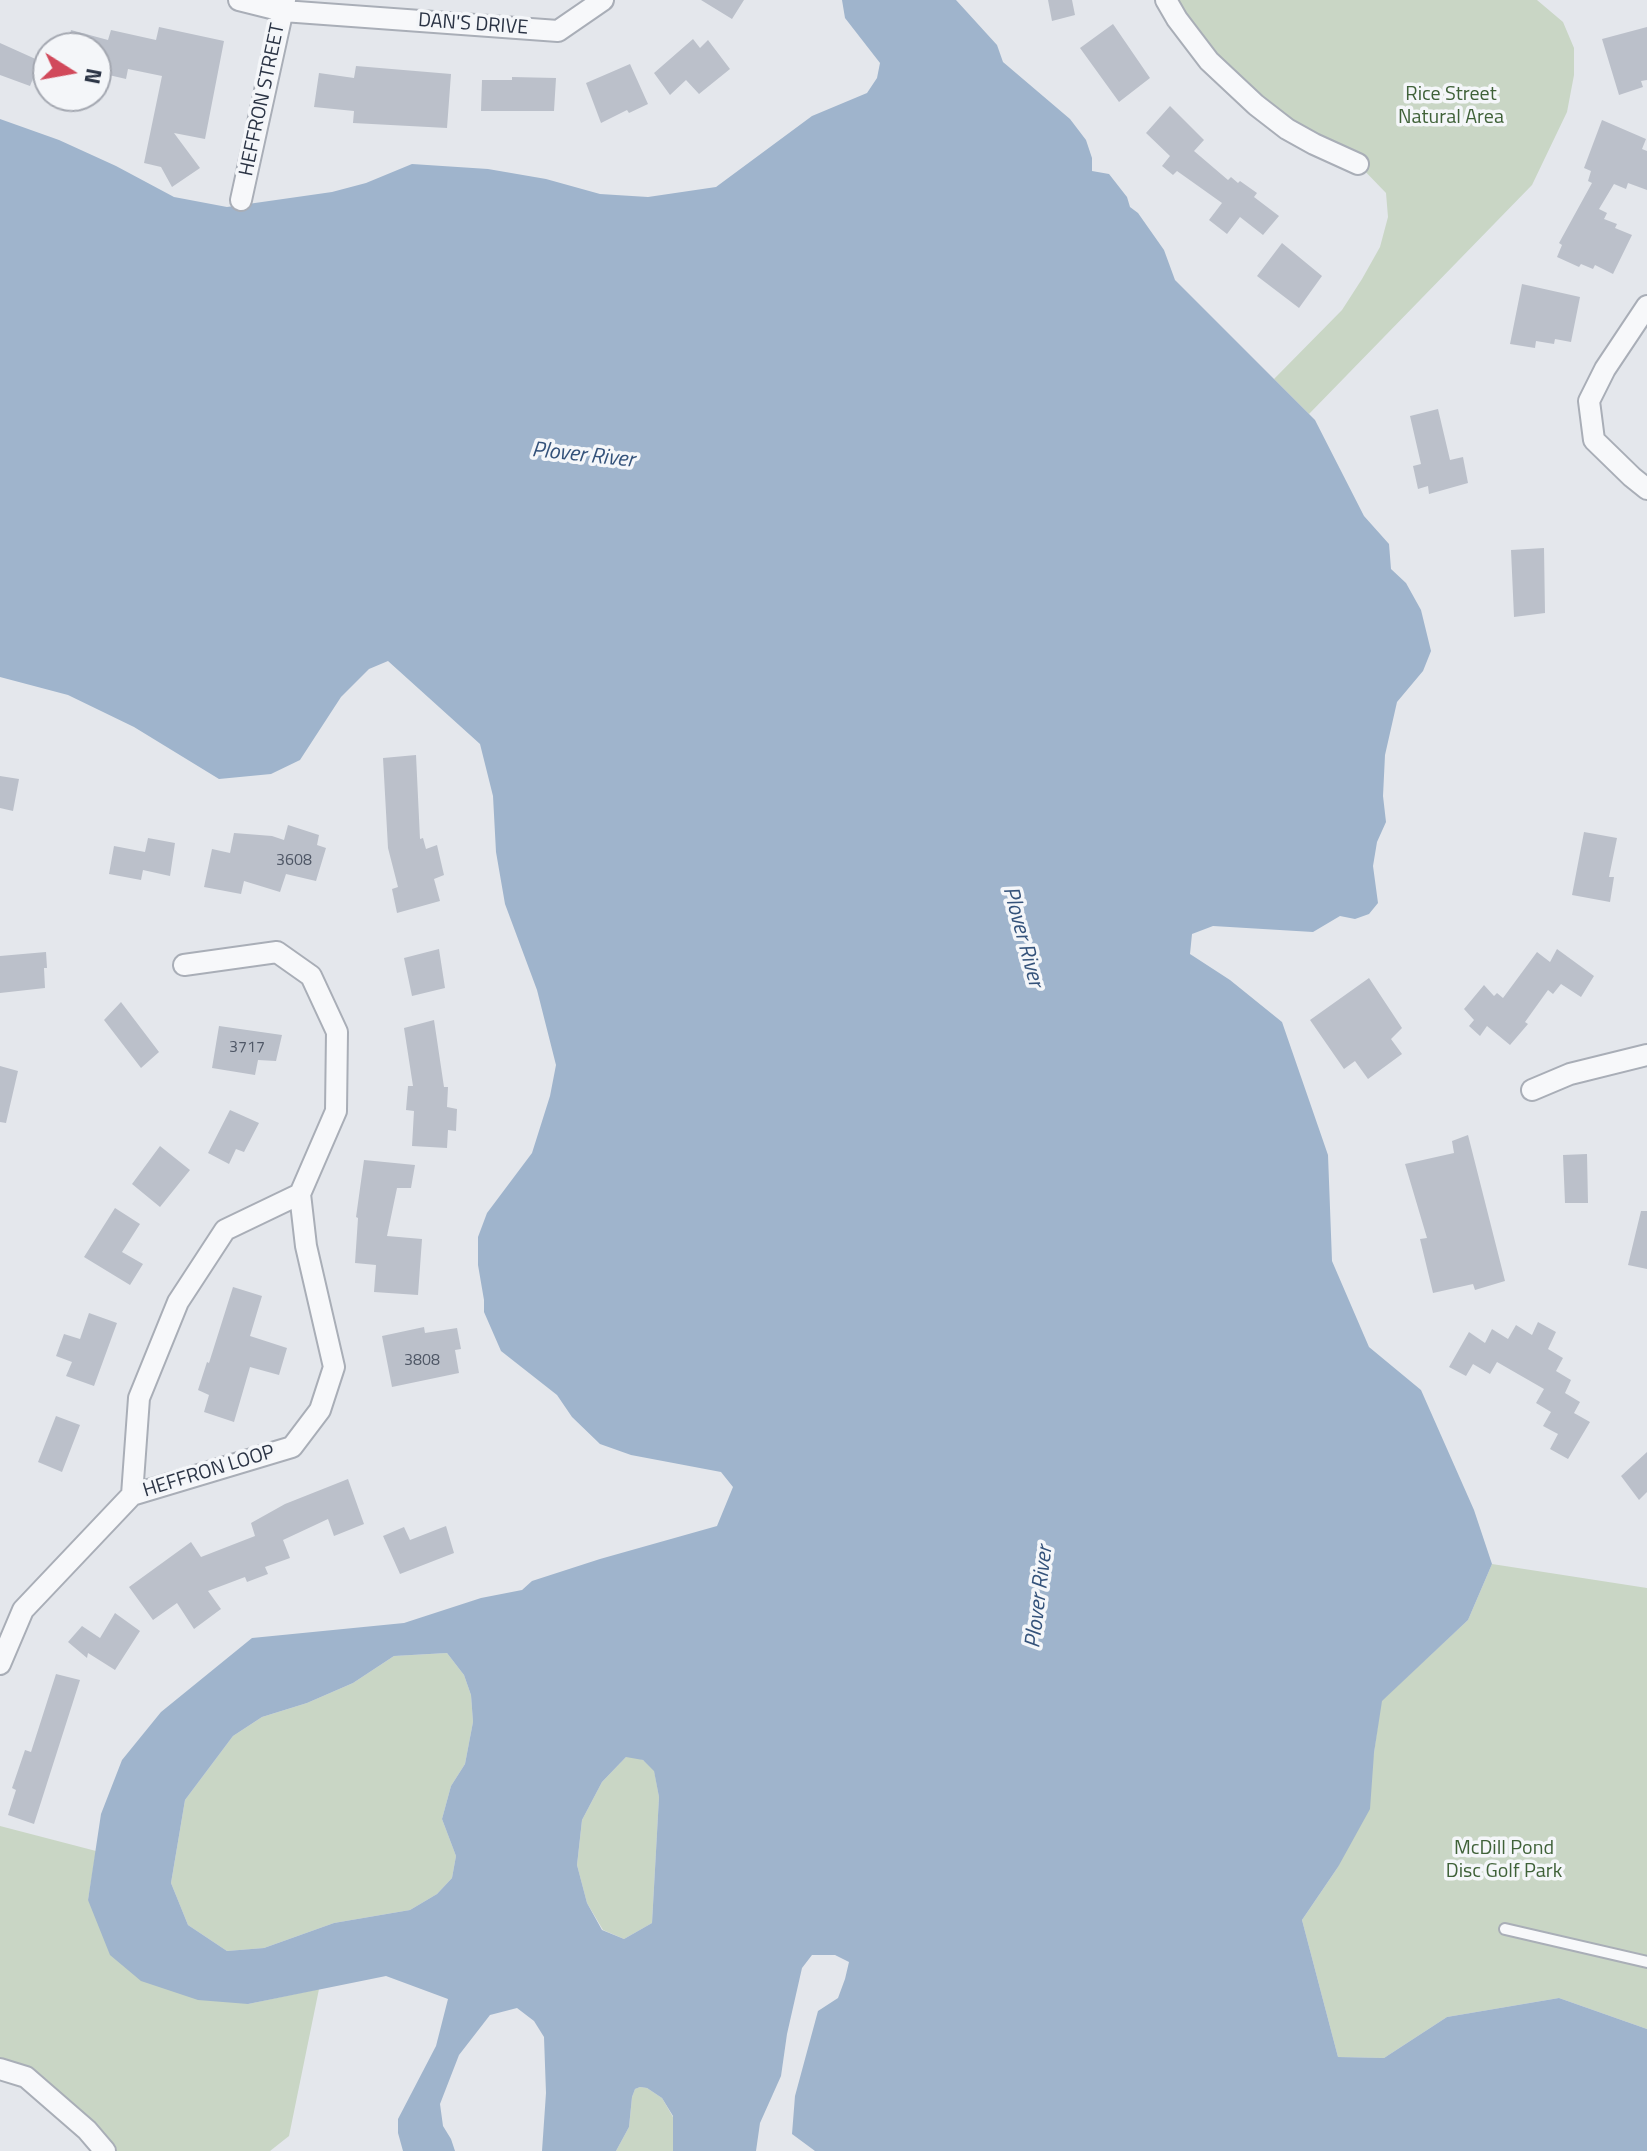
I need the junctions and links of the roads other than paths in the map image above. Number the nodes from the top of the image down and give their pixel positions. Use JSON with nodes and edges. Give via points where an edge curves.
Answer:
{"nodes":[{"id":1,"x":239,"y":0,"type":"edge"},
{"id":2,"x":603,"y":0,"type":"edge"},
{"id":3,"x":1166,"y":0,"type":"edge"},
{"id":4,"x":284,"y":5,"type":"edge"},
{"id":5,"x":1358,"y":164,"type":"dead end"},
{"id":6,"x":241,"y":200,"type":"dead end"},
{"id":7,"x":1647,"y":306,"type":"edge"},
{"id":8,"x":1647,"y":489,"type":"edge"},
{"id":9,"x":184,"y":965,"type":"dead end"},
{"id":10,"x":1647,"y":1055,"type":"edge"},
{"id":11,"x":1532,"y":1090,"type":"dead end"},
{"id":12,"x":300,"y":1194,"type":"junction"},
{"id":13,"x":132,"y":1495,"type":"junction"},
{"id":14,"x":0,"y":1664,"type":"edge"},
{"id":15,"x":1505,"y":1929,"type":"dead end"},
{"id":16,"x":1647,"y":1962,"type":"edge"},
{"id":17,"x":0,"y":2069,"type":"edge"},
{"id":18,"x":105,"y":2151,"type":"edge"}],
"edges":[{"from":1,"to":4,"type":"street","name":"DAN'S DRIVE"},
{"from":2,"to":4,"type":"street","name":"DAN'S DRIVE","via":[[558,31]]},
{"from":3,"to":5,"type":"street","via":[[1209,61],[1256,105],[1287,129]]},
{"from":4,"to":6,"type":"street","name":"HEFFRON STREET"},
{"from":7,"to":8,"type":"street","via":[[1589,401],[1594,440]]},
{"from":9,"to":12,"type":"street","via":[[277,952],[311,976],[337,1032],[336,1111]]},
{"from":10,"to":11,"type":"street","via":[[1570,1074]]},
{"from":12,"to":13,"type":"street","name":"HEFFRON LOOP","via":[[225,1230],[178,1302],[139,1398]]},
{"from":12,"to":13,"type":"street","name":"HEFFRON LOOP","via":[[306,1246],[334,1367],[320,1410],[292,1447]]},
{"from":13,"to":14,"type":"street","via":[[23,1610]]},
{"from":15,"to":16,"type":"lane"},
{"from":17,"to":18,"type":"street","via":[[26,2077]]}]}
